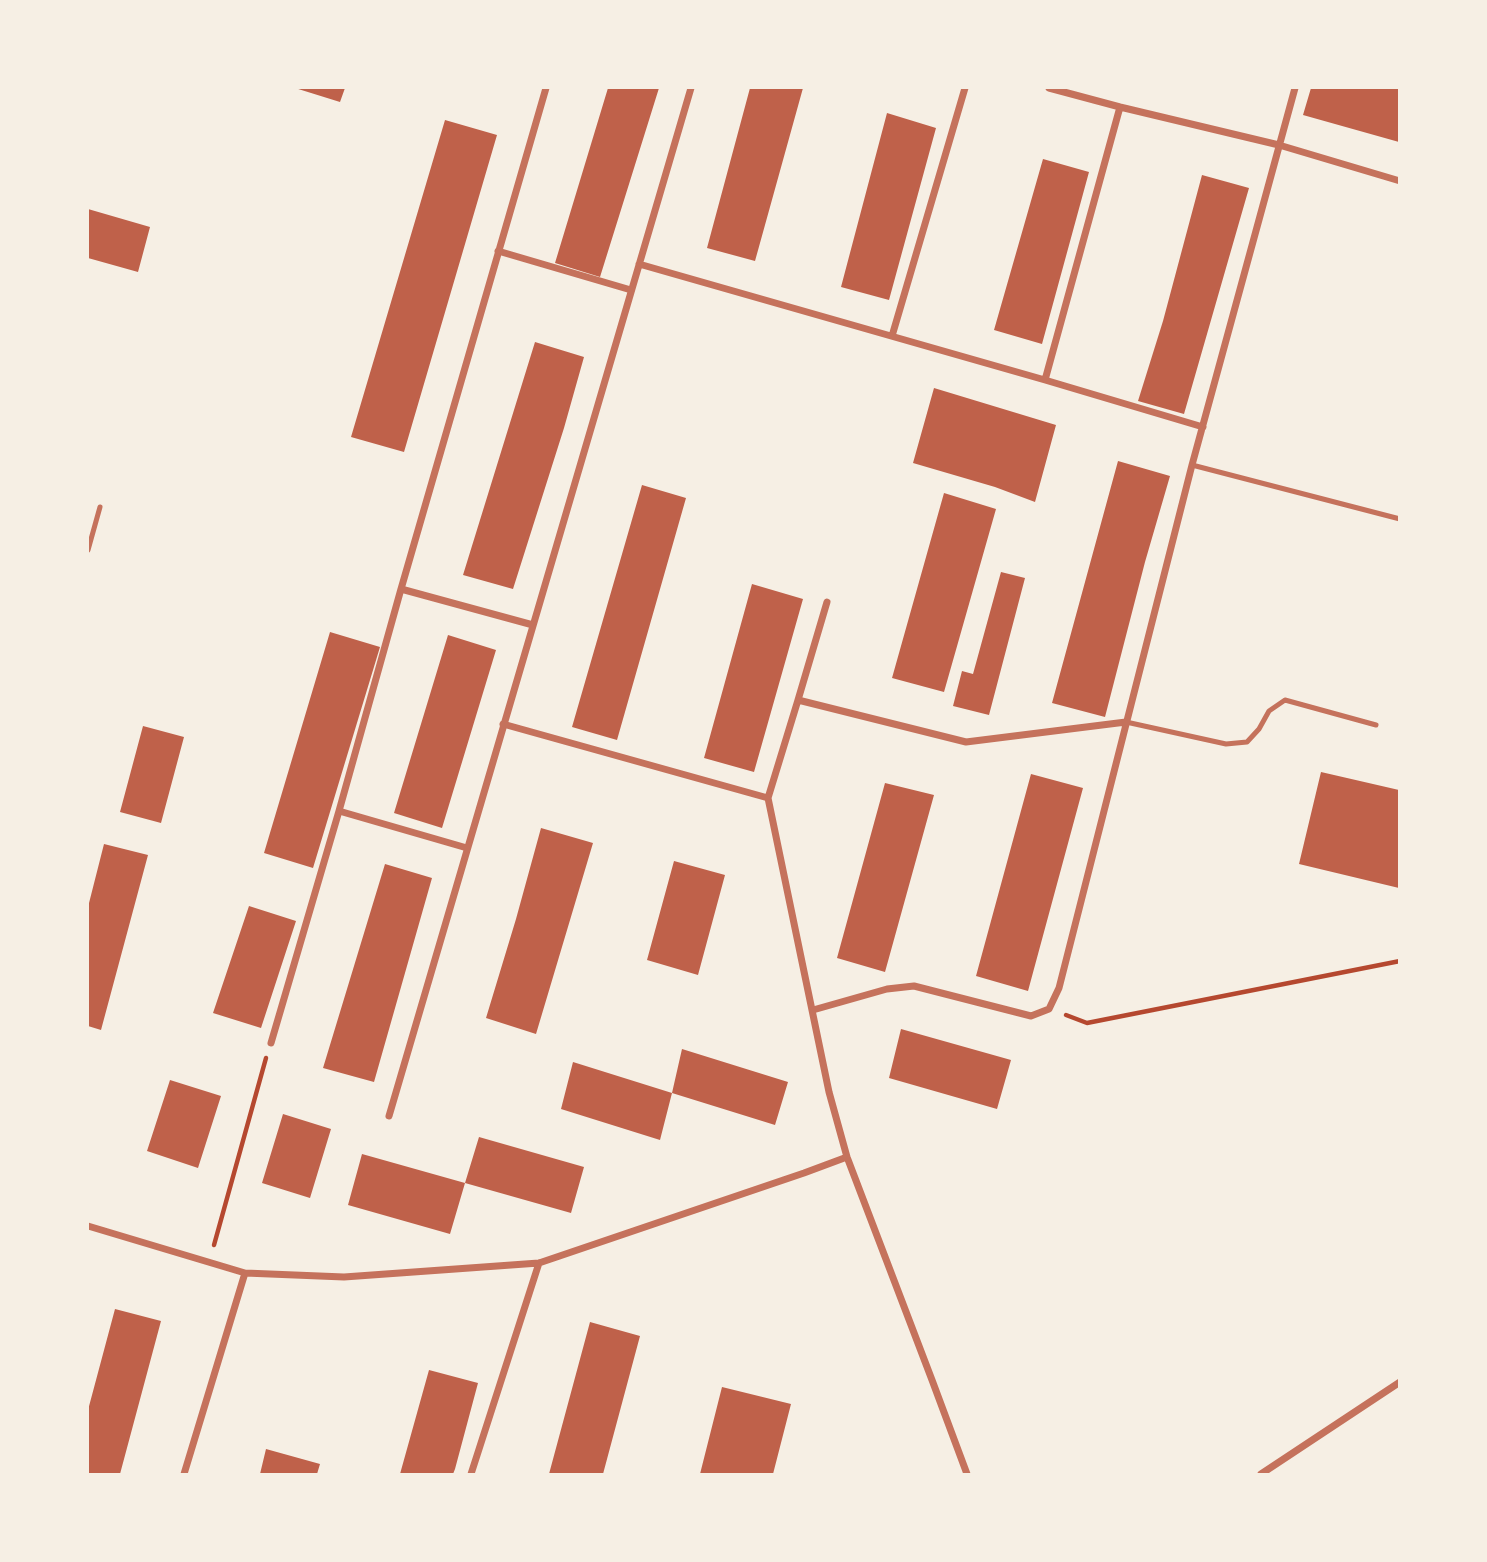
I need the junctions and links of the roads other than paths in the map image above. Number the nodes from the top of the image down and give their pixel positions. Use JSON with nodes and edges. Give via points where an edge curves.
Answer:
{"nodes":[{"id":1,"x":546,"y":88,"type":"edge"},
{"id":2,"x":691,"y":88,"type":"edge"},
{"id":3,"x":965,"y":88,"type":"edge"},
{"id":4,"x":1049,"y":88,"type":"edge"},
{"id":5,"x":1295,"y":88,"type":"edge"},
{"id":6,"x":1120,"y":107,"type":"junction"},
{"id":7,"x":1279,"y":145,"type":"junction"},
{"id":8,"x":1399,"y":181,"type":"edge"},
{"id":9,"x":498,"y":251,"type":"junction"},
{"id":10,"x":639,"y":264,"type":"junction"},
{"id":11,"x":631,"y":290,"type":"junction"},
{"id":12,"x":891,"y":336,"type":"junction"},
{"id":13,"x":1045,"y":380,"type":"junction"},
{"id":14,"x":1203,"y":428,"type":"junction"},
{"id":15,"x":1192,"y":465,"type":"junction"},
{"id":16,"x":100,"y":507,"type":"dead end"},
{"id":17,"x":1399,"y":519,"type":"edge"},
{"id":18,"x":88,"y":551,"type":"edge"},
{"id":19,"x":401,"y":589,"type":"junction"},
{"id":20,"x":827,"y":602,"type":"dead end"},
{"id":21,"x":533,"y":625,"type":"junction"},
{"id":22,"x":798,"y":700,"type":"junction"},
{"id":23,"x":1126,"y":722,"type":"junction"},
{"id":24,"x":503,"y":723,"type":"junction"},
{"id":25,"x":1376,"y":725,"type":"dead end"},
{"id":26,"x":768,"y":798,"type":"junction"},
{"id":27,"x":339,"y":811,"type":"junction"},
{"id":28,"x":467,"y":848,"type":"junction"},
{"id":29,"x":813,"y":1010,"type":"junction"},
{"id":30,"x":271,"y":1043,"type":"road end"},
{"id":31,"x":389,"y":1116,"type":"dead end"},
{"id":32,"x":847,"y":1157,"type":"junction"},
{"id":33,"x":88,"y":1226,"type":"edge"},
{"id":34,"x":539,"y":1263,"type":"junction"},
{"id":35,"x":245,"y":1273,"type":"junction"},
{"id":36,"x":1399,"y":1382,"type":"edge"},
{"id":37,"x":184,"y":1475,"type":"edge"},
{"id":38,"x":471,"y":1475,"type":"edge"},
{"id":39,"x":967,"y":1475,"type":"edge"},
{"id":40,"x":1261,"y":1475,"type":"edge"}],
"edges":[{"from":1,"to":9,"type":"street"},
{"from":2,"to":10,"type":"street"},
{"from":3,"to":12,"type":"street"},
{"from":4,"to":6,"type":"street"},
{"from":5,"to":7,"type":"street"},
{"from":6,"to":7,"type":"street"},
{"from":6,"to":13,"type":"street"},
{"from":7,"to":8,"type":"street"},
{"from":7,"to":14,"type":"street"},
{"from":9,"to":11,"type":"street"},
{"from":9,"to":19,"type":"street"},
{"from":10,"to":11,"type":"street"},
{"from":10,"to":12,"type":"street"},
{"from":11,"to":21,"type":"street"},
{"from":12,"to":13,"type":"street"},
{"from":13,"to":14,"type":"street"},
{"from":14,"to":15,"type":"street"},
{"from":15,"to":17,"type":"lane"},
{"from":15,"to":23,"type":"street"},
{"from":16,"to":18,"type":"lane"},
{"from":19,"to":21,"type":"street"},
{"from":19,"to":27,"type":"street"},
{"from":20,"to":22,"type":"street"},
{"from":21,"to":24,"type":"street"},
{"from":22,"to":23,"type":"street","via":[[966,742]]},
{"from":22,"to":26,"type":"street"},
{"from":23,"to":25,"type":"lane","via":[[1226,744],[1247,742],[1269,710],[1285,700]]},
{"from":23,"to":29,"type":"street","via":[[1059,988],[1049,1009],[1031,1016],[914,986]]},
{"from":24,"to":26,"type":"street"},
{"from":24,"to":28,"type":"street"},
{"from":26,"to":29,"type":"street"},
{"from":27,"to":28,"type":"street"},
{"from":27,"to":30,"type":"street"},
{"from":28,"to":31,"type":"street"},
{"from":29,"to":32,"type":"street"},
{"from":32,"to":34,"type":"street"},
{"from":32,"to":39,"type":"street"},
{"from":33,"to":35,"type":"street"},
{"from":34,"to":35,"type":"street","via":[[344,1277]]},
{"from":34,"to":38,"type":"street"},
{"from":35,"to":37,"type":"street"},
{"from":36,"to":40,"type":"street"}]}
